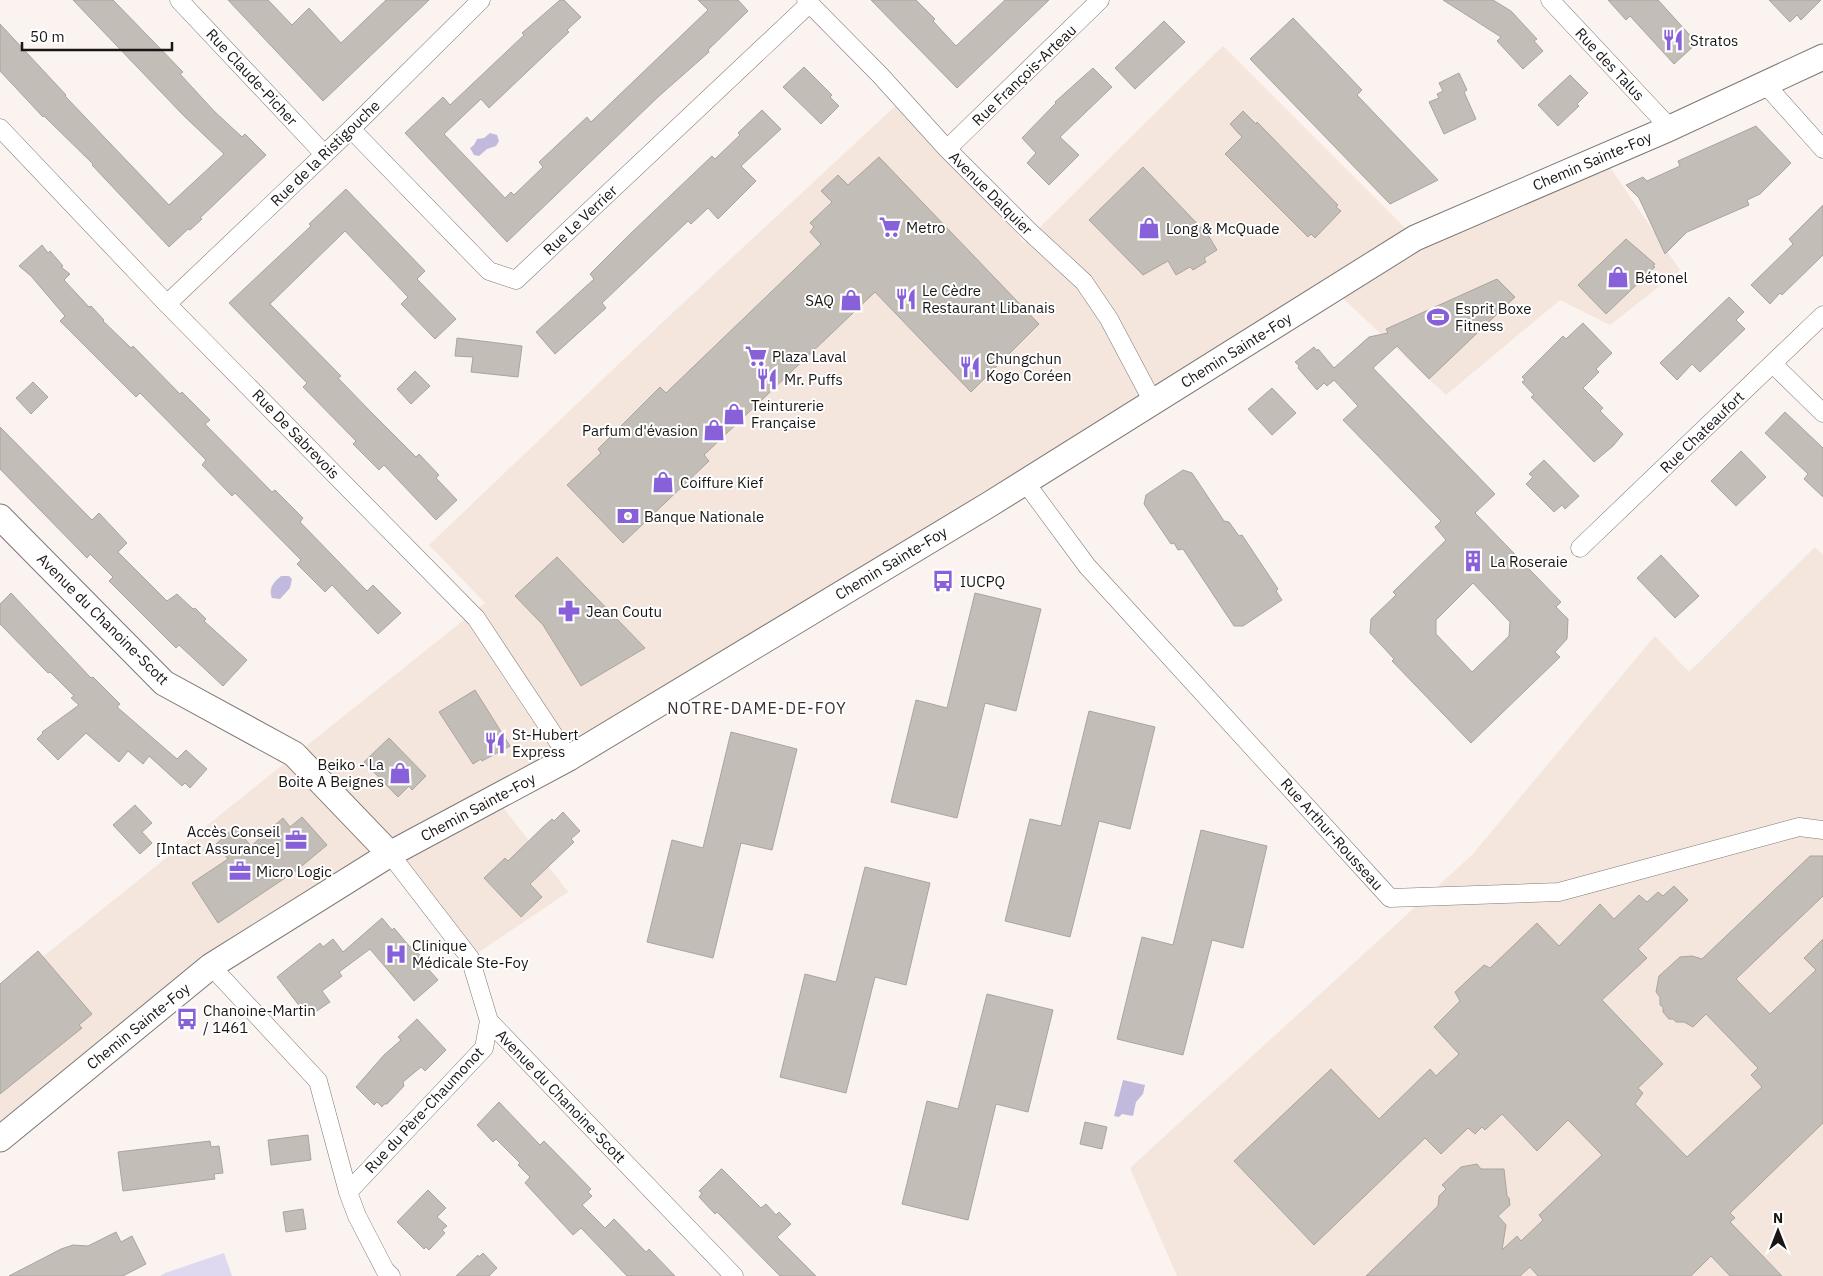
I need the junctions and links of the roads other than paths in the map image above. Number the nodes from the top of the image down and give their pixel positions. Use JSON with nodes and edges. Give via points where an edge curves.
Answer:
{"nodes":[{"id":1,"x":179,"y":0,"type":"edge"},
{"id":2,"x":481,"y":0,"type":"edge"},
{"id":3,"x":1100,"y":0,"type":"edge"},
{"id":4,"x":1550,"y":0,"type":"edge"},
{"id":5,"x":807,"y":2,"type":"edge"},
{"id":6,"x":1823,"y":57,"type":"edge"},
{"id":7,"x":1765,"y":84,"type":"junction"},
{"id":8,"x":0,"y":128,"type":"edge"},
{"id":9,"x":1670,"y":128,"type":"junction"},
{"id":10,"x":351,"y":129,"type":"junction"},
{"id":11,"x":1823,"y":148,"type":"edge"},
{"id":12,"x":947,"y":149,"type":"junction"},
{"id":13,"x":324,"y":154,"type":"junction"},
{"id":14,"x":167,"y":304,"type":"junction"},
{"id":15,"x":1823,"y":315,"type":"edge"},
{"id":16,"x":1773,"y":364,"type":"junction"},
{"id":17,"x":1153,"y":402,"type":"junction"},
{"id":18,"x":1823,"y":413,"type":"edge"},
{"id":19,"x":1025,"y":482,"type":"junction"},
{"id":20,"x":0,"y":517,"type":"edge"},
{"id":21,"x":1580,"y":548,"type":"dead end"},
{"id":22,"x":569,"y":758,"type":"junction"},
{"id":23,"x":1823,"y":830,"type":"edge"},
{"id":24,"x":390,"y":854,"type":"junction"},
{"id":25,"x":211,"y":966,"type":"junction"},
{"id":26,"x":489,"y":1021,"type":"junction"},
{"id":27,"x":0,"y":1139,"type":"edge"},
{"id":28,"x":348,"y":1192,"type":"junction"},
{"id":29,"x":391,"y":1276,"type":"edge"},
{"id":30,"x":734,"y":1276,"type":"edge"}],
"edges":[{"from":1,"to":13,"type":"street","name":"Rue Claude-Picher"},
{"from":2,"to":10,"type":"street","name":"Rue de la Ristigouche"},
{"from":3,"to":12,"type":"street","name":"Rue François-Arteau"},
{"from":4,"to":9,"type":"street","name":"Rue des Talus"},
{"from":5,"to":10,"type":"street","name":"Rue Le Verrier","via":[[516,280],[488,271]]},
{"from":5,"to":12,"type":"street","name":"Avenue Dalquier","via":[[880,75]]},
{"from":6,"to":7,"type":"main road","name":"Chemin Sainte-Foy"},
{"from":7,"to":9,"type":"main road","name":"Chemin Sainte-Foy"},
{"from":7,"to":11,"type":"street"},
{"from":8,"to":14,"type":"street","name":"Rue De Sabrevois"},
{"from":9,"to":17,"type":"main road","name":"Chemin Sainte-Foy","via":[[1416,238]]},
{"from":10,"to":13,"type":"street","name":"Rue de la Ristigouche"},
{"from":12,"to":17,"type":"street","name":"Avenue Dalquier","via":[[1084,282],[1109,319]]},
{"from":13,"to":14,"type":"street","name":"Rue de la Ristigouche"},
{"from":14,"to":22,"type":"street","name":"Rue De Sabrevois","via":[[476,618]]},
{"from":15,"to":16,"type":"street","name":"Rue Chateaufort"},
{"from":16,"to":18,"type":"street"},
{"from":16,"to":21,"type":"street","name":"Rue Chateaufort"},
{"from":17,"to":19,"type":"main road","name":"Chemin Sainte-Foy"},
{"from":19,"to":22,"type":"main road","name":"Chemin Sainte-Foy"},
{"from":19,"to":23,"type":"street","name":"Rue Arthur-Rousseau","via":[[1087,566],[1390,898],[1559,892],[1799,828]]},
{"from":20,"to":24,"type":"main road","name":"Avenue du Chanoine-Scott","via":[[164,683],[294,754]]},
{"from":22,"to":24,"type":"main road","name":"Chemin Sainte-Foy"},
{"from":24,"to":25,"type":"main road","name":"Chemin Sainte-Foy"},
{"from":24,"to":26,"type":"street","name":"Avenue du Chanoine-Scott","via":[[470,958]]},
{"from":25,"to":27,"type":"main road","name":"Chemin Sainte-Foy"},
{"from":25,"to":28,"type":"street","via":[[318,1081]]},
{"from":26,"to":28,"type":"street","name":"Rue du Père-Chaumonot","via":[[484,1048]]},
{"from":26,"to":30,"type":"street","name":"Avenue du Chanoine-Scott"},
{"from":28,"to":29,"type":"street","via":[[357,1216]]}]}
